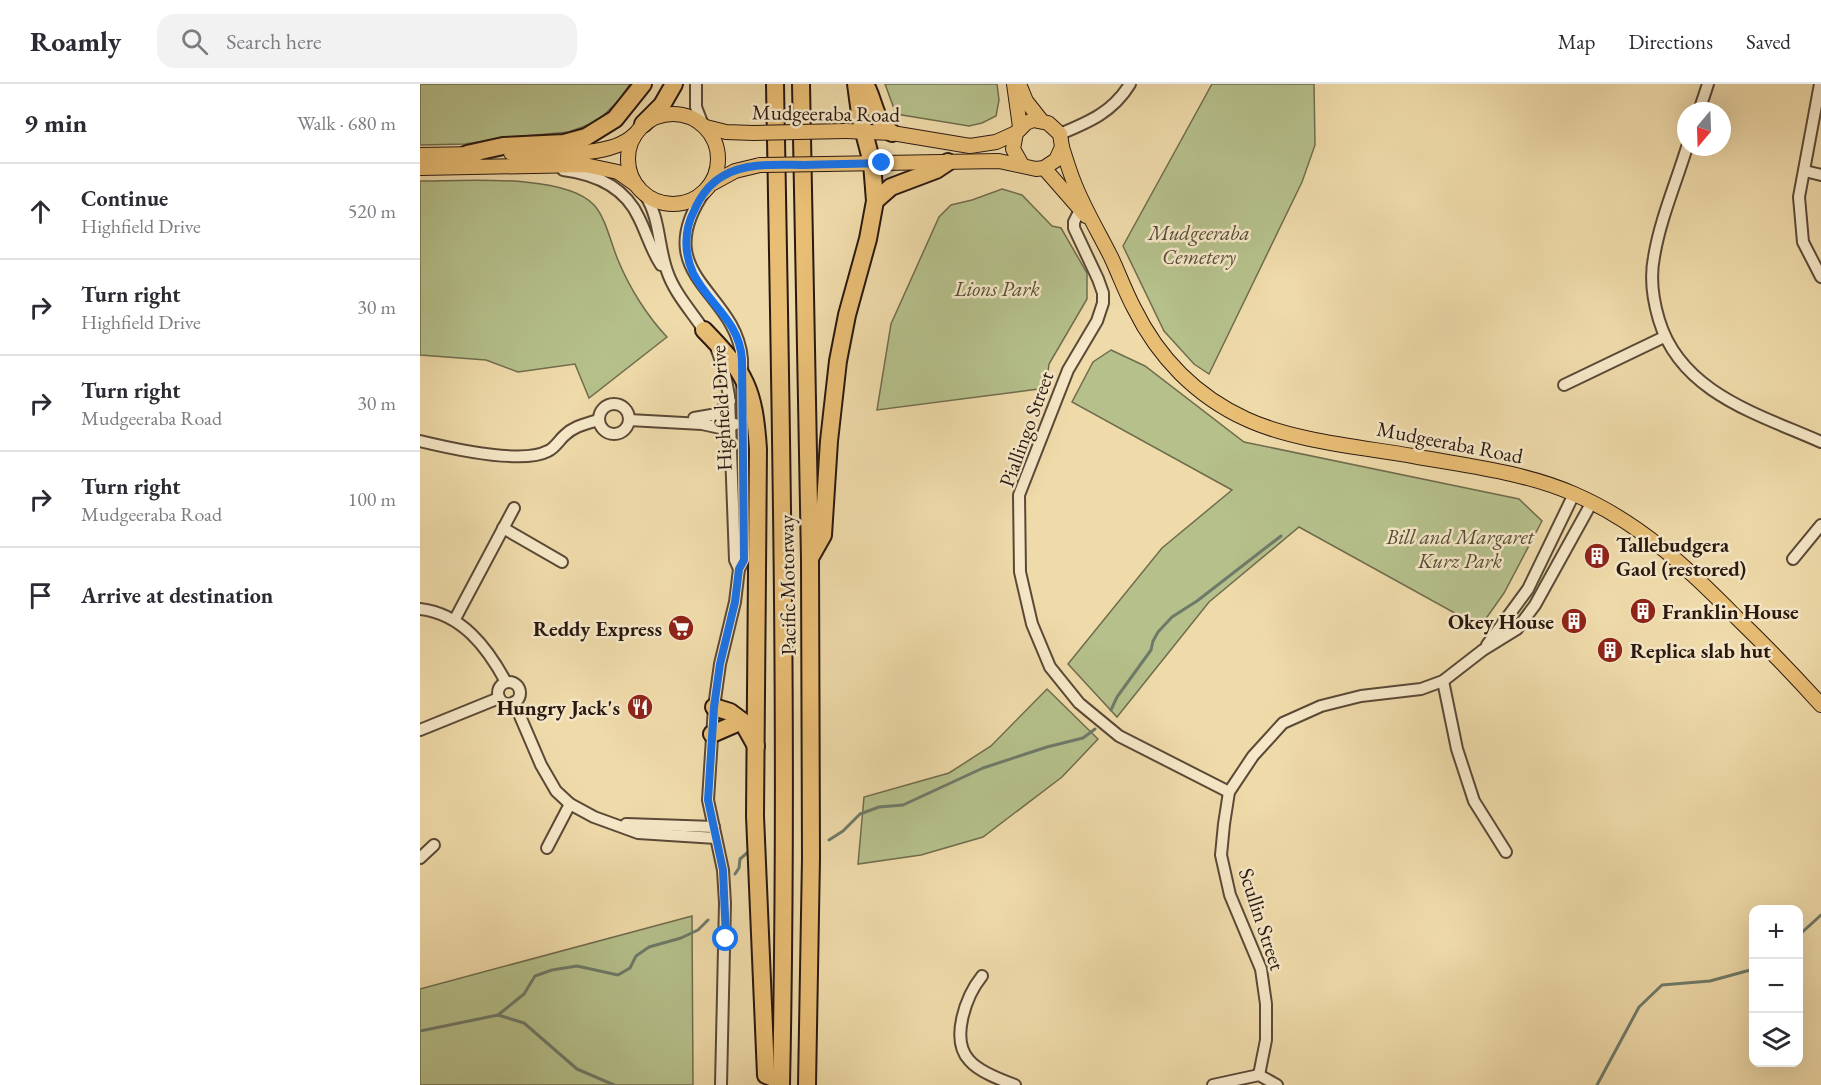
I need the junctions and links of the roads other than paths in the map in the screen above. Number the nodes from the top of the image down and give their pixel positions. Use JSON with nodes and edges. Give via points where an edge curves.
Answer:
{"nodes":[{"id":1,"x":643,"y":84,"type":"edge"},
{"id":2,"x":674,"y":84,"type":"edge"},
{"id":3,"x":696,"y":84,"type":"edge"},
{"id":4,"x":775,"y":84,"type":"edge"},
{"id":5,"x":801,"y":84,"type":"edge"},
{"id":6,"x":856,"y":84,"type":"edge"},
{"id":7,"x":865,"y":84,"type":"edge"},
{"id":8,"x":1014,"y":84,"type":"edge"},
{"id":9,"x":1019,"y":84,"type":"edge"},
{"id":10,"x":1131,"y":84,"type":"edge"},
{"id":11,"x":1708,"y":84,"type":"edge"},
{"id":12,"x":1820,"y":84,"type":"edge"},
{"id":13,"x":1702,"y":102,"type":"edge"},
{"id":14,"x":1041,"y":120,"type":"junction"},
{"id":15,"x":704,"y":126,"type":"junction"},
{"id":16,"x":640,"y":128,"type":"junction"},
{"id":17,"x":1018,"y":130,"type":"junction"},
{"id":18,"x":864,"y":131,"type":"junction"},
{"id":19,"x":892,"y":133,"type":"junction"},
{"id":20,"x":1061,"y":141,"type":"junction"},
{"id":21,"x":467,"y":154,"type":"junction"},
{"id":22,"x":420,"y":155,"type":"edge"},
{"id":23,"x":1685,"y":156,"type":"edge"},
{"id":24,"x":948,"y":162,"type":"junction"},
{"id":25,"x":872,"y":163,"type":"junction"},
{"id":26,"x":1022,"y":165,"type":"junction"},
{"id":27,"x":536,"y":166,"type":"junction"},
{"id":28,"x":420,"y":168,"type":"edge"},
{"id":29,"x":1044,"y":168,"type":"junction"},
{"id":30,"x":1805,"y":171,"type":"junction"},
{"id":31,"x":1821,"y":175,"type":"edge"},
{"id":32,"x":706,"y":190,"type":"junction"},
{"id":33,"x":642,"y":191,"type":"junction"},
{"id":34,"x":875,"y":201,"type":"junction"},
{"id":35,"x":1080,"y":210,"type":"junction"},
{"id":36,"x":1094,"y":224,"type":"junction"},
{"id":37,"x":1821,"y":277,"type":"edge"},
{"id":38,"x":670,"y":281,"type":"junction"},
{"id":39,"x":704,"y":330,"type":"junction"},
{"id":40,"x":1664,"y":337,"type":"junction"},
{"id":41,"x":742,"y":375,"type":"junction"},
{"id":42,"x":1564,"y":385,"type":"dead end"},
{"id":43,"x":730,"y":401,"type":"junction"},
{"id":44,"x":743,"y":414,"type":"junction"},
{"id":45,"x":629,"y":416,"type":"junction"},
{"id":46,"x":598,"y":420,"type":"junction"},
{"id":47,"x":730,"y":428,"type":"junction"},
{"id":48,"x":420,"y":441,"type":"edge"},
{"id":49,"x":1821,"y":442,"type":"edge"},
{"id":50,"x":1574,"y":494,"type":"junction"},
{"id":51,"x":1592,"y":502,"type":"junction"},
{"id":52,"x":514,"y":508,"type":"dead end"},
{"id":53,"x":1821,"y":525,"type":"edge"},
{"id":54,"x":503,"y":528,"type":"junction"},
{"id":55,"x":810,"y":559,"type":"junction"},
{"id":56,"x":1793,"y":559,"type":"dead end"},
{"id":57,"x":562,"y":562,"type":"dead end"},
{"id":58,"x":739,"y":569,"type":"junction"},
{"id":59,"x":420,"y":609,"type":"edge"},
{"id":60,"x":455,"y":619,"type":"junction"},
{"id":61,"x":1483,"y":650,"type":"junction"},
{"id":62,"x":1443,"y":681,"type":"junction"},
{"id":63,"x":506,"y":682,"type":"junction"},
{"id":64,"x":499,"y":698,"type":"junction"},
{"id":65,"x":514,"y":702,"type":"junction"},
{"id":66,"x":1821,"y":705,"type":"edge"},
{"id":67,"x":714,"y":707,"type":"junction"},
{"id":68,"x":742,"y":722,"type":"junction"},
{"id":69,"x":420,"y":730,"type":"edge"},
{"id":70,"x":712,"y":734,"type":"junction"},
{"id":71,"x":757,"y":747,"type":"junction"},
{"id":72,"x":1230,"y":792,"type":"junction"},
{"id":73,"x":570,"y":804,"type":"junction"},
{"id":74,"x":715,"y":833,"type":"junction"},
{"id":75,"x":434,"y":845,"type":"dead end"},
{"id":76,"x":547,"y":848,"type":"dead end"},
{"id":77,"x":1506,"y":852,"type":"dead end"},
{"id":78,"x":420,"y":858,"type":"edge"},
{"id":79,"x":982,"y":976,"type":"dead end"},
{"id":80,"x":1258,"y":1075,"type":"junction"},
{"id":81,"x":781,"y":1083,"type":"edge"},
{"id":82,"x":721,"y":1085,"type":"edge"},
{"id":83,"x":807,"y":1085,"type":"edge"},
{"id":84,"x":1015,"y":1085,"type":"edge"},
{"id":85,"x":1213,"y":1085,"type":"edge"},
{"id":86,"x":1277,"y":1085,"type":"edge"}],
"edges":[{"from":1,"to":21,"type":"highway","via":[[612,122],[586,137],[560,144],[503,146]]},
{"from":2,"to":16,"type":"highway","via":[[662,105]]},
{"from":3,"to":15,"type":"street","via":[[696,107]]},
{"from":4,"to":81,"type":"highway","name":"Pacific Motorway","via":[[783,638]]},
{"from":5,"to":55,"type":"highway","name":"Pacific Motorway"},
{"from":6,"to":18,"type":"highway"},
{"from":7,"to":19,"type":"highway","via":[[880,123]]},
{"from":8,"to":17,"type":"main road"},
{"from":9,"to":14,"type":"main road"},
{"from":10,"to":20,"type":"street","via":[[1104,114]]},
{"from":11,"to":13,"type":"street"},
{"from":12,"to":30,"type":"street"},
{"from":14,"to":17,"type":"main road","via":[[1026,123]]},
{"from":14,"to":20,"type":"main road"},
{"from":15,"to":16,"type":"main road","via":[[675,114],[659,115]]},
{"from":15,"to":18,"type":"main road","name":"Mudgeeraba Road","bridge":true,"via":[[754,133]]},
{"from":15,"to":32,"type":"main road","via":[[715,141],[719,156],[716,176]]},
{"from":16,"to":21,"type":"main road","via":[[626,142],[602,151]]},
{"from":16,"to":33,"type":"main road","via":[[628,159],[631,176]]},
{"from":17,"to":19,"type":"main road","name":"Mudgeeraba Road","via":[[996,142],[970,146]]},
{"from":17,"to":26,"type":"main road","via":[[1013,149]]},
{"from":18,"to":19,"type":"main road","name":"Mudgeeraba Road"},
{"from":18,"to":25,"type":"highway"},
{"from":20,"to":29,"type":"main road","via":[[1056,160]]},
{"from":20,"to":36,"type":"main road","name":"Mudgeeraba Road","via":[[1074,184]]},
{"from":21,"to":22,"type":"main road"},
{"from":23,"to":40,"type":"street","via":[[1653,258],[1653,300]]},
{"from":24,"to":25,"type":"main road"},
{"from":24,"to":26,"type":"main road","via":[[999,161]]},
{"from":24,"to":34,"type":"highway","via":[[891,187]]},
{"from":25,"to":32,"type":"main road","bridge":true,"via":[[760,165],[725,175]]},
{"from":25,"to":34,"type":"highway"},
{"from":26,"to":29,"type":"main road"},
{"from":27,"to":28,"type":"main road"},
{"from":27,"to":33,"type":"main road","via":[[606,169],[626,176]]},
{"from":27,"to":38,"type":"street","via":[[589,175],[619,191],[634,208]]},
{"from":29,"to":35,"type":"main road","name":"Mudgeeraba Road"},
{"from":30,"to":31,"type":"street"},
{"from":30,"to":37,"type":"street","via":[[1800,197],[1803,242]]},
{"from":32,"to":33,"type":"main road","via":[[694,200],[680,204],[663,203]]},
{"from":32,"to":41,"type":"street","name":"Highfield Drive","via":[[688,225],[689,260],[697,281],[736,332]]},
{"from":33,"to":38,"type":"street","name":"Highfield Drive","via":[[654,213]]},
{"from":34,"to":55,"type":"highway","via":[[838,362],[823,535]]},
{"from":35,"to":36,"type":"main road","name":"Mudgeeraba Road"},
{"from":35,"to":72,"type":"street","name":"Piallingo Street","via":[[1074,228],[1098,279],[1103,303],[1097,321],[1068,370],[1020,495],[1020,572],[1032,624],[1050,667],[1079,704],[1119,736]]},
{"from":36,"to":50,"type":"main road","name":"Mudgeeraba Road","via":[[1133,307],[1168,362],[1195,388],[1246,420],[1302,436],[1513,475]]},
{"from":38,"to":39,"type":"street","name":"Highfield Drive"},
{"from":39,"to":41,"type":"highway"},
{"from":39,"to":43,"type":"street","name":"Highfield Drive","via":[[722,362]]},
{"from":40,"to":42,"type":"street"},
{"from":40,"to":49,"type":"street","via":[[1680,363],[1700,383],[1731,402]]},
{"from":41,"to":44,"type":"street","name":"Highfield Drive"},
{"from":41,"to":71,"type":"highway","via":[[754,406],[758,449]]},
{"from":43,"to":45,"type":"street","via":[[718,413],[705,418]]},
{"from":43,"to":47,"type":"street","name":"Highfield Drive"},
{"from":44,"to":47,"type":"street"},
{"from":44,"to":58,"type":"street","name":"Highfield Drive","via":[[744,560]]},
{"from":45,"to":46,"type":"street","via":[[621,405],[611,404],[602,409]]},
{"from":45,"to":46,"type":"street","via":[[627,427],[612,434],[604,431]]},
{"from":45,"to":47,"type":"street"},
{"from":46,"to":48,"type":"street","via":[[576,427],[546,452],[527,456],[496,456]]},
{"from":47,"to":58,"type":"street","name":"Highfield Drive","via":[[735,560]]},
{"from":50,"to":51,"type":"main road","name":"Mudgeeraba Road"},
{"from":50,"to":61,"type":"street","name":"Scullin Street","via":[[1528,590]]},
{"from":51,"to":61,"type":"street","name":"Scullin Street","via":[[1535,605],[1517,629]]},
{"from":51,"to":66,"type":"main road","name":"Mudgeeraba Road","via":[[1657,542],[1706,585]]},
{"from":52,"to":54,"type":"street"},
{"from":53,"to":56,"type":"street"},
{"from":54,"to":57,"type":"street"},
{"from":54,"to":60,"type":"street"},
{"from":55,"to":83,"type":"highway","name":"Pacific Motorway"},
{"from":58,"to":67,"type":"street","name":"Highfield Drive"},
{"from":59,"to":60,"type":"street"},
{"from":60,"to":63,"type":"street","via":[[477,639]]},
{"from":61,"to":62,"type":"street","name":"Scullin Street"},
{"from":62,"to":72,"type":"street","name":"Scullin Street","via":[[1421,689],[1361,696],[1321,706],[1283,723],[1253,756]]},
{"from":62,"to":77,"type":"street","via":[[1457,749],[1474,801]]},
{"from":63,"to":64,"type":"street","via":[[499,688]]},
{"from":63,"to":65,"type":"street","via":[[519,688],[520,695]]},
{"from":64,"to":65,"type":"street","via":[[507,704]]},
{"from":64,"to":69,"type":"street"},
{"from":65,"to":73,"type":"street","via":[[541,765],[556,791]]},
{"from":67,"to":68,"type":"highway","via":[[730,712]]},
{"from":67,"to":70,"type":"street","name":"Highfield Drive"},
{"from":68,"to":70,"type":"highway"},
{"from":68,"to":71,"type":"highway"},
{"from":70,"to":74,"type":"street","name":"Highfield Drive","via":[[708,800]]},
{"from":71,"to":81,"type":"highway","via":[[755,816],[766,1075]]},
{"from":72,"to":80,"type":"street","name":"Scullin Street","via":[[1221,855],[1230,896],[1261,969],[1266,1040]]},
{"from":73,"to":74,"type":"street","via":[[614,824]]},
{"from":73,"to":76,"type":"street"},
{"from":74,"to":82,"type":"street","name":"Highfield Drive","via":[[725,903]]},
{"from":75,"to":78,"type":"street"},
{"from":79,"to":84,"type":"street","via":[[964,1010],[959,1036],[968,1060]]},
{"from":80,"to":85,"type":"street"},
{"from":80,"to":86,"type":"street"}]}
